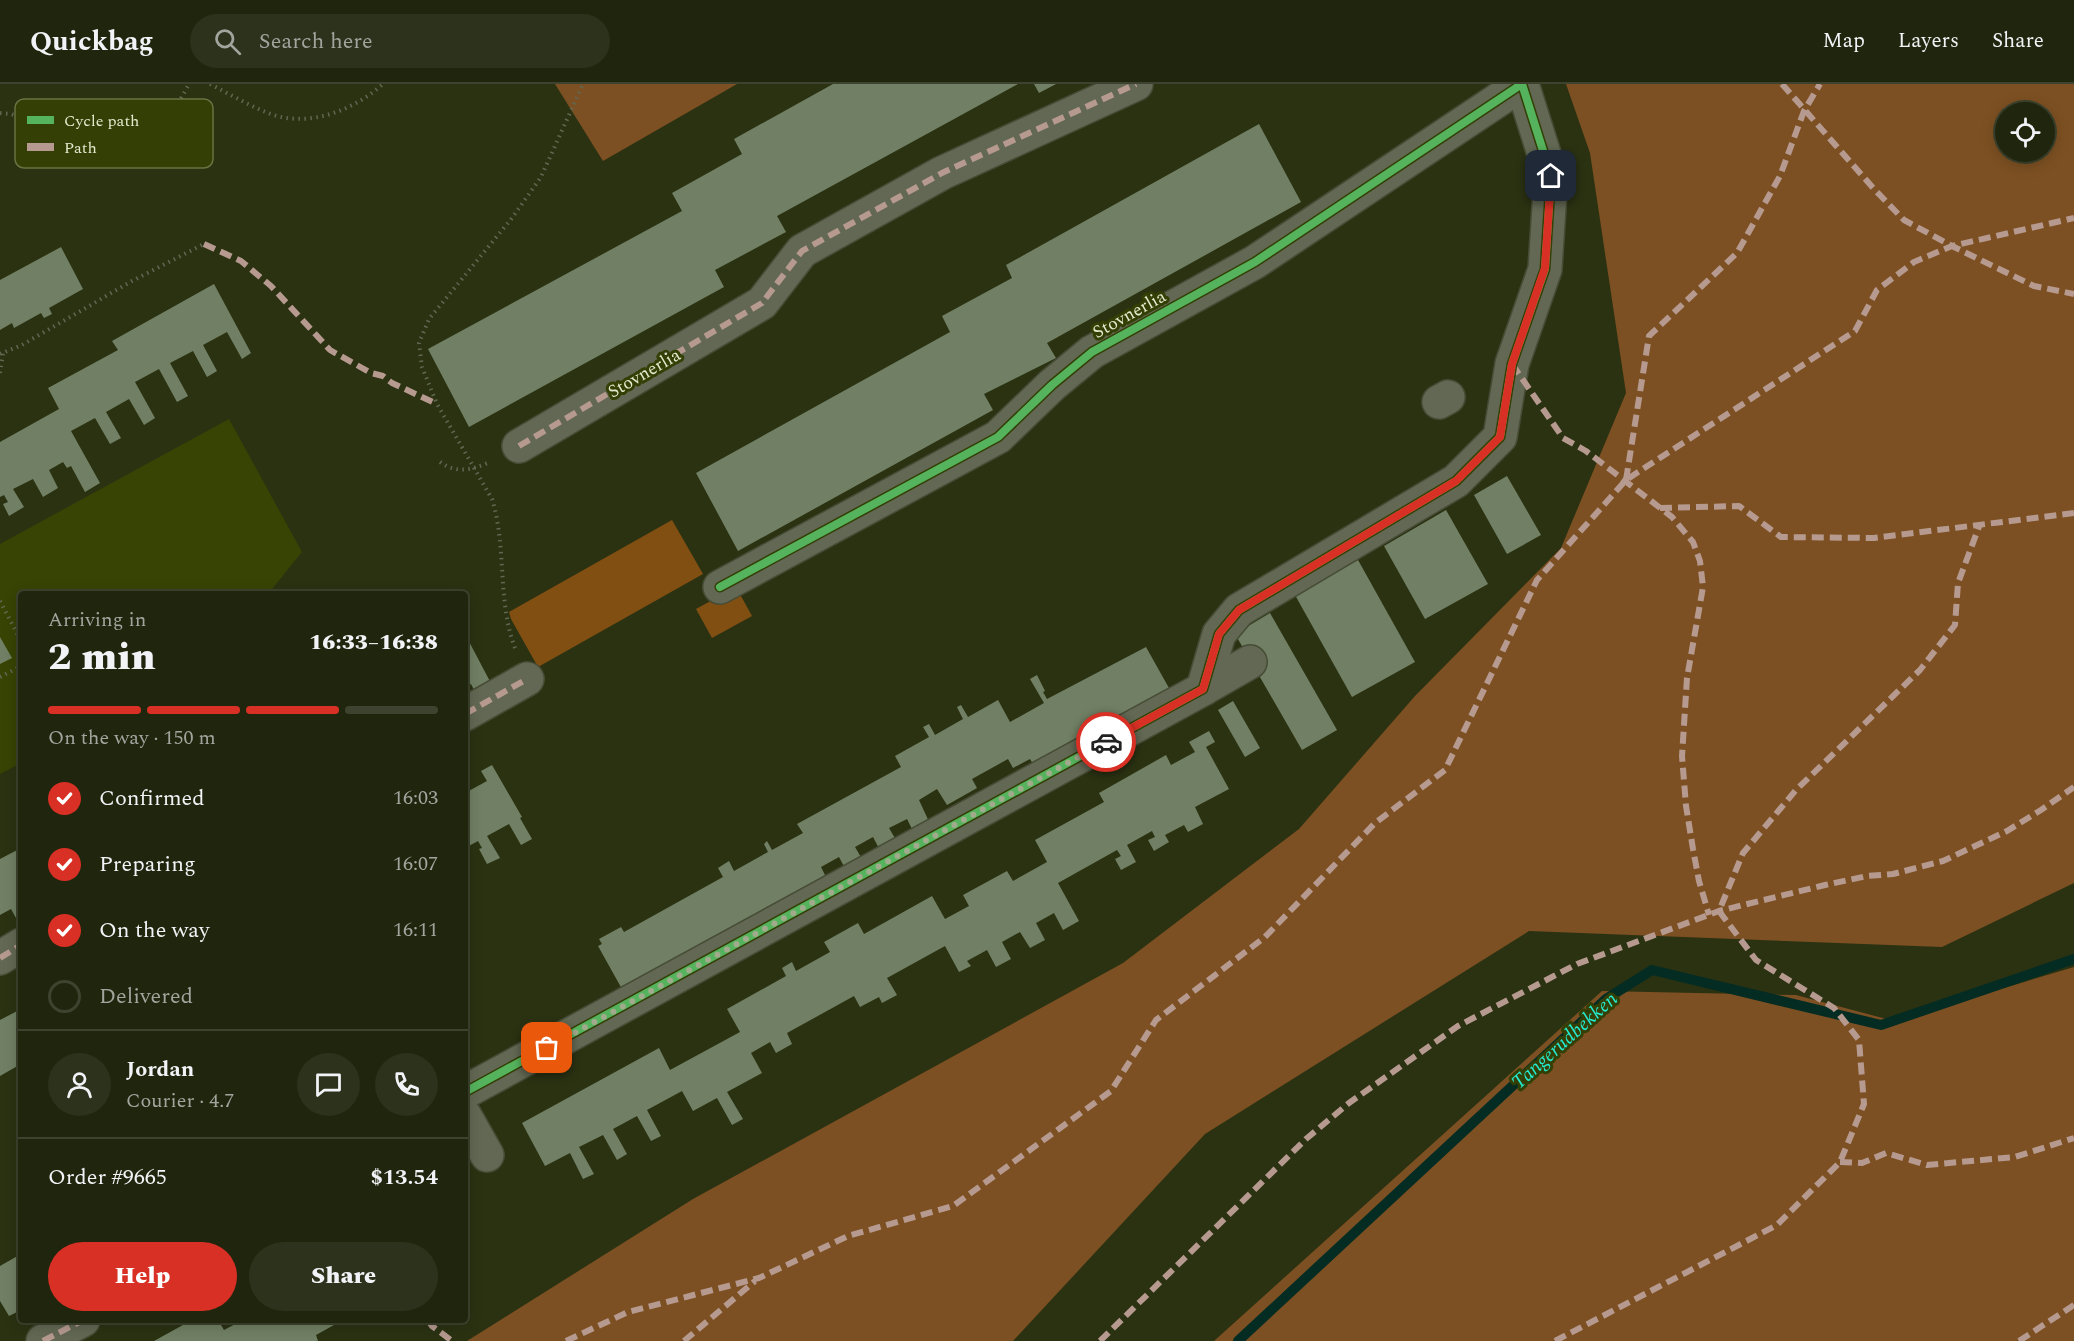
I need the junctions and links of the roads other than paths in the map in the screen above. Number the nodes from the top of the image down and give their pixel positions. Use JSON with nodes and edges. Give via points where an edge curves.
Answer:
{"nodes":[{"id":1,"x":1136,"y":84,"type":"edge"},
{"id":2,"x":1522,"y":84,"type":"edge"},
{"id":3,"x":519,"y":446,"type":"road end"},
{"id":4,"x":720,"y":587,"type":"dead end"},
{"id":5,"x":1250,"y":662,"type":"dead end"},
{"id":6,"x":527,"y":679,"type":"road end"},
{"id":7,"x":1203,"y":689,"type":"junction"},
{"id":8,"x":468,"y":712,"type":"edge"},
{"id":9,"x":18,"y":947,"type":"edge"},
{"id":10,"x":0,"y":958,"type":"edge"},
{"id":11,"x":468,"y":1090,"type":"edge"},
{"id":12,"x":468,"y":1121,"type":"edge"},
{"id":13,"x":487,"y":1155,"type":"dead end"},
{"id":14,"x":77,"y":1323,"type":"edge"},
{"id":15,"x":43,"y":1341,"type":"edge"}],
"edges":[{"from":1,"to":3,"type":"street","name":"Stovnerlia","via":[[942,173],[802,251],[762,303]]},
{"from":2,"to":4,"type":"street","name":"Stovnerlia","via":[[1255,262],[1092,352],[998,436]]},
{"from":2,"to":7,"type":"street","name":"Stovnerlia","via":[[1551,176],[1545,268],[1512,364],[1500,437],[1456,481],[1239,610],[1219,634]]},
{"from":5,"to":7,"type":"street"},
{"from":6,"to":8,"type":"street"},
{"from":7,"to":11,"type":"street"},
{"from":9,"to":10,"type":"street"},
{"from":12,"to":13,"type":"street"},
{"from":14,"to":15,"type":"street"}]}
